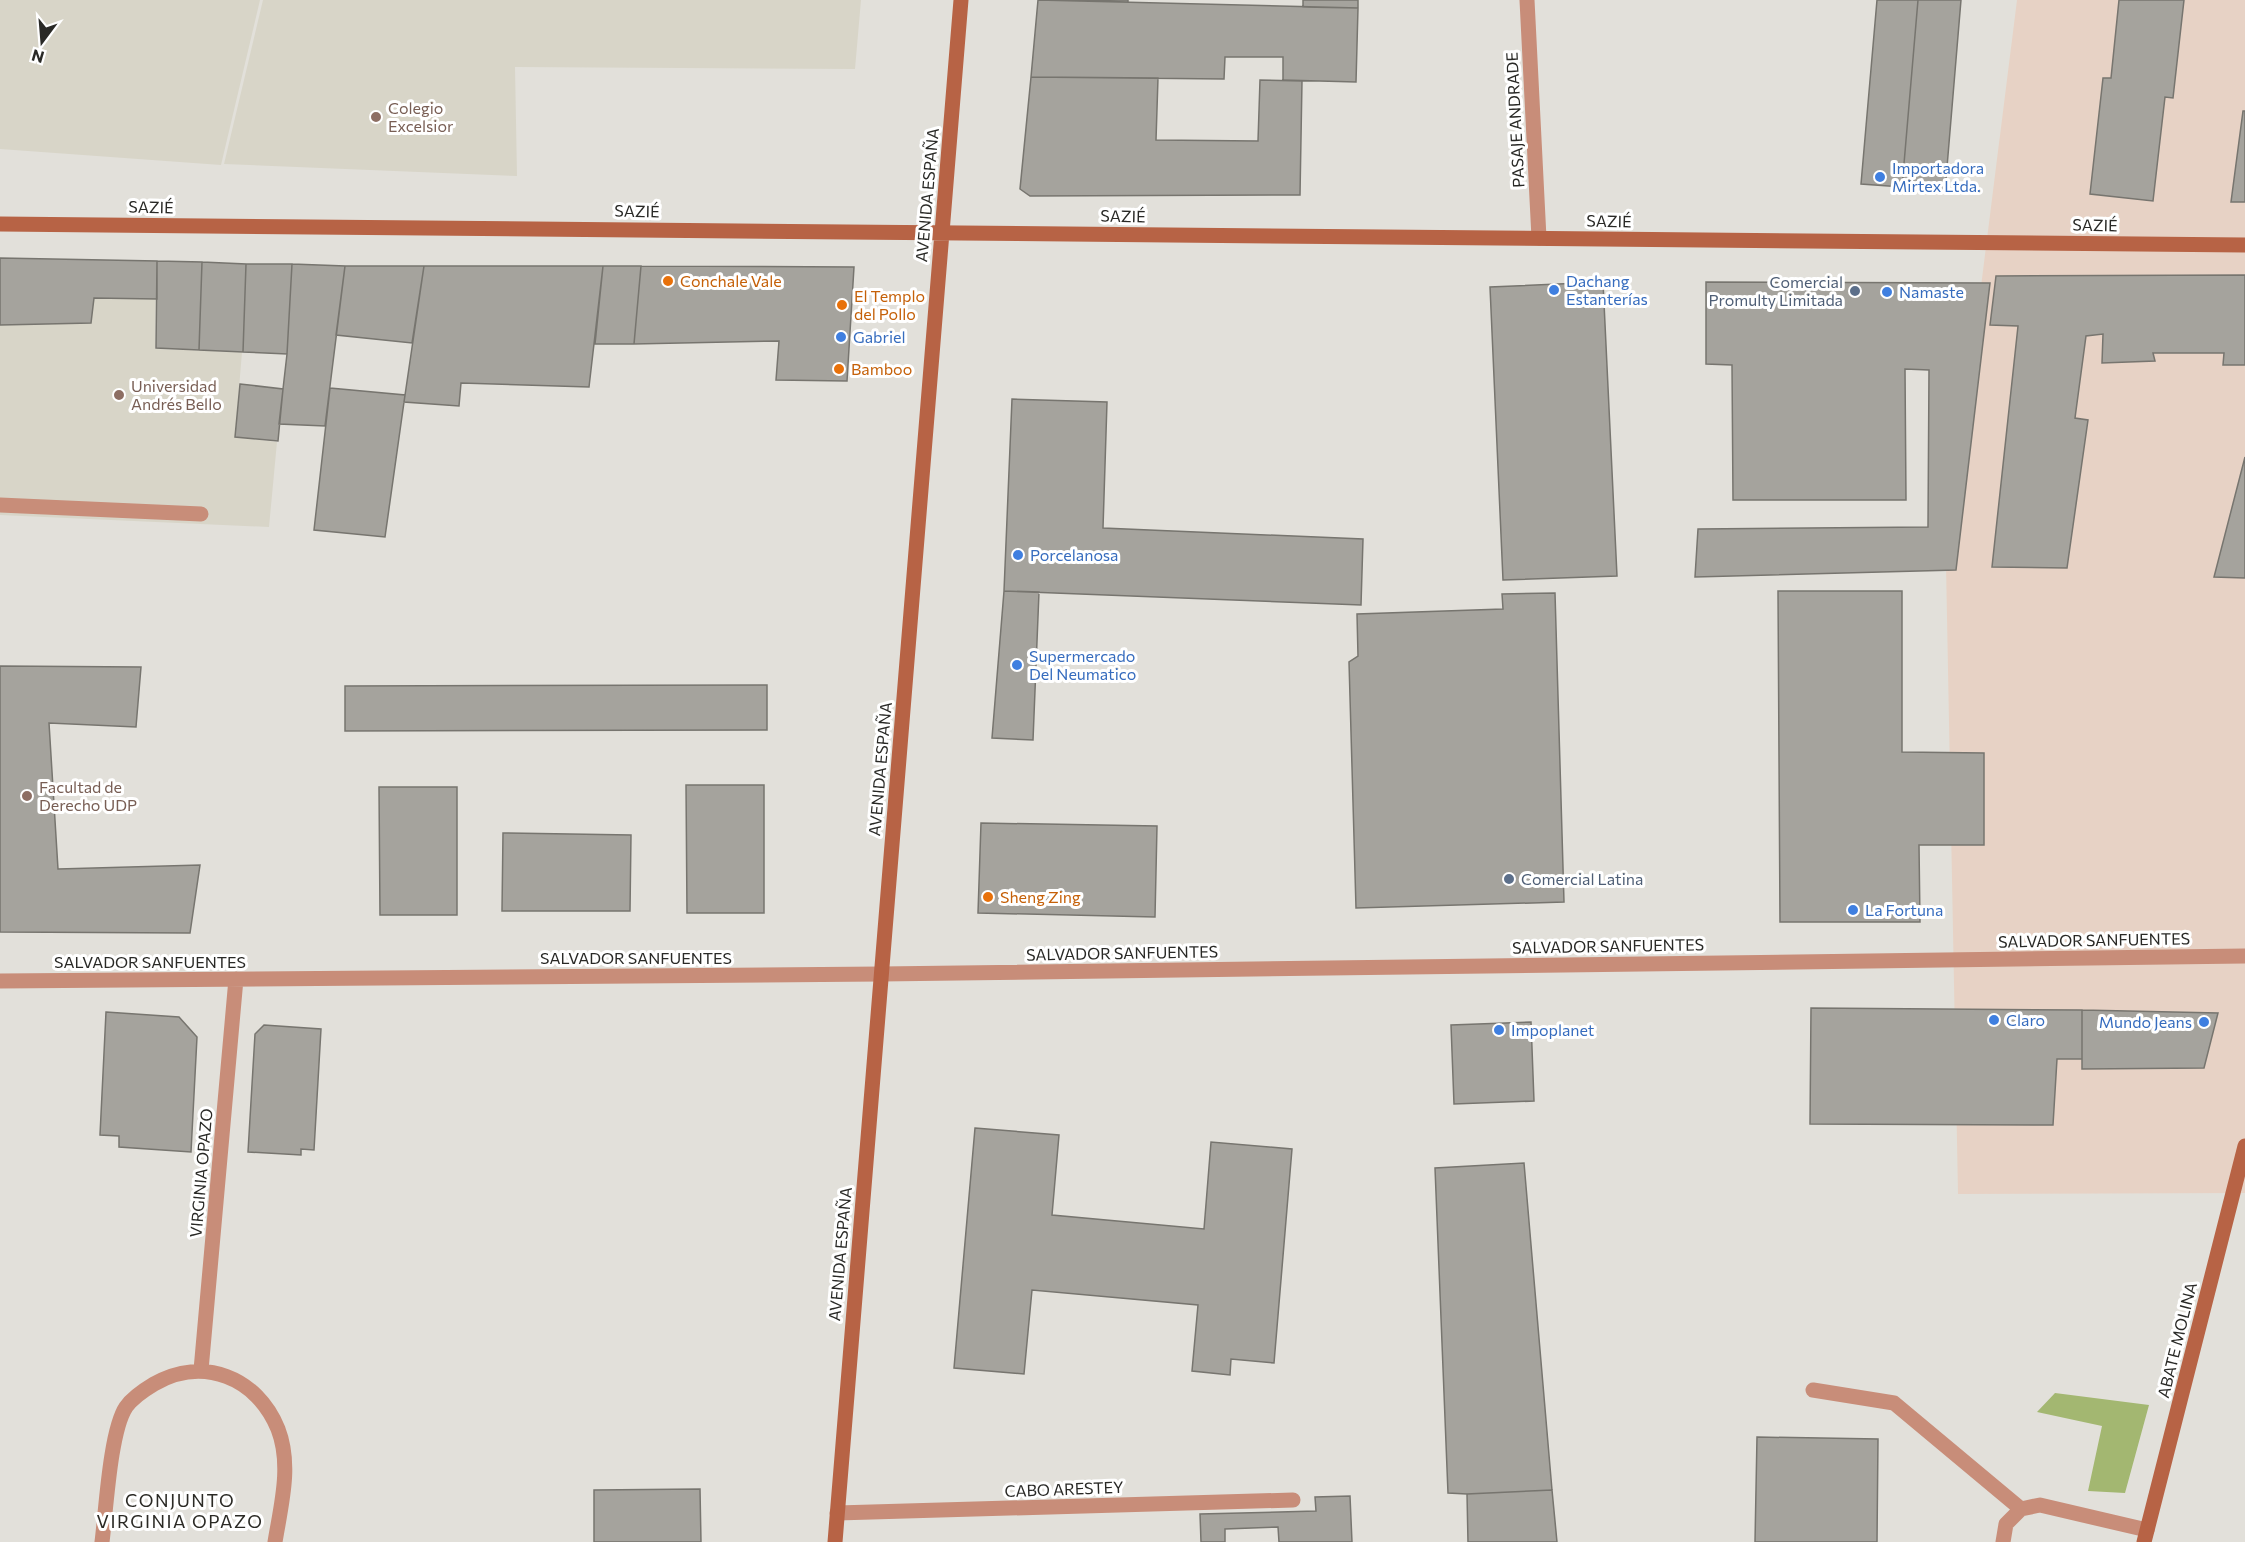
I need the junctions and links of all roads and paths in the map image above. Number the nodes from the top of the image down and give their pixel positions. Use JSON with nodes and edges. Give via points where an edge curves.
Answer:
{"nodes":[{"id":1,"x":961,"y":0,"type":"edge"},
{"id":2,"x":1527,"y":0,"type":"edge"},
{"id":3,"x":0,"y":224,"type":"edge"},
{"id":4,"x":942,"y":232,"type":"junction"},
{"id":5,"x":1539,"y":238,"type":"junction"},
{"id":6,"x":2245,"y":245,"type":"edge"},
{"id":7,"x":0,"y":505,"type":"edge"},
{"id":8,"x":201,"y":514,"type":"dead end"},
{"id":9,"x":2245,"y":956,"type":"edge"},
{"id":10,"x":881,"y":974,"type":"junction"},
{"id":11,"x":236,"y":980,"type":"junction"},
{"id":12,"x":0,"y":981,"type":"edge"},
{"id":13,"x":2245,"y":1146,"type":"edge"},
{"id":14,"x":201,"y":1370,"type":"junction"},
{"id":15,"x":1813,"y":1390,"type":"dead end"},
{"id":16,"x":1293,"y":1500,"type":"dead end"},
{"id":17,"x":2021,"y":1509,"type":"junction"},
{"id":18,"x":837,"y":1513,"type":"junction"},
{"id":19,"x":2146,"y":1536,"type":"edge"},
{"id":20,"x":102,"y":1542,"type":"edge"},
{"id":21,"x":275,"y":1542,"type":"edge"},
{"id":22,"x":835,"y":1542,"type":"edge"},
{"id":23,"x":2002,"y":1542,"type":"edge"}],
"edges":[{"from":1,"to":4,"type":"street","name":"AVENIDA ESPAÑA"},
{"from":2,"to":5,"type":"street","name":"PASAJE ANDRADE"},
{"from":3,"to":4,"type":"street","name":"SAZIÉ"},
{"from":4,"to":5,"type":"street","name":"SAZIÉ"},
{"from":4,"to":10,"type":"street","name":"AVENIDA ESPAÑA"},
{"from":5,"to":6,"type":"street","name":"SAZIÉ"},
{"from":7,"to":8,"type":"street"},
{"from":9,"to":10,"type":"street","name":"SALVADOR SANFUENTES"},
{"from":10,"to":11,"type":"street","name":"SALVADOR SANFUENTES"},
{"from":10,"to":18,"type":"street","name":"AVENIDA ESPAÑA"},
{"from":11,"to":12,"type":"street","name":"SALVADOR SANFUENTES"},
{"from":11,"to":14,"type":"street","name":"VIRGINIA OPAZO"},
{"from":13,"to":19,"type":"street","name":"ABATE MOLINA"},
{"from":14,"to":20,"type":"street","via":[[164,1378],[143,1390],[126,1408],[117,1432]]},
{"from":14,"to":21,"type":"street","via":[[227,1376],[245,1386],[261,1400],[278,1430],[286,1460]]},
{"from":15,"to":17,"type":"street","via":[[1894,1403]]},
{"from":16,"to":18,"type":"street","name":"CABO ARESTEY"},
{"from":17,"to":19,"type":"street","via":[[2040,1505]]},
{"from":17,"to":23,"type":"street","via":[[2006,1524]]},
{"from":18,"to":22,"type":"street","name":"AVENIDA ESPAÑA"}]}
